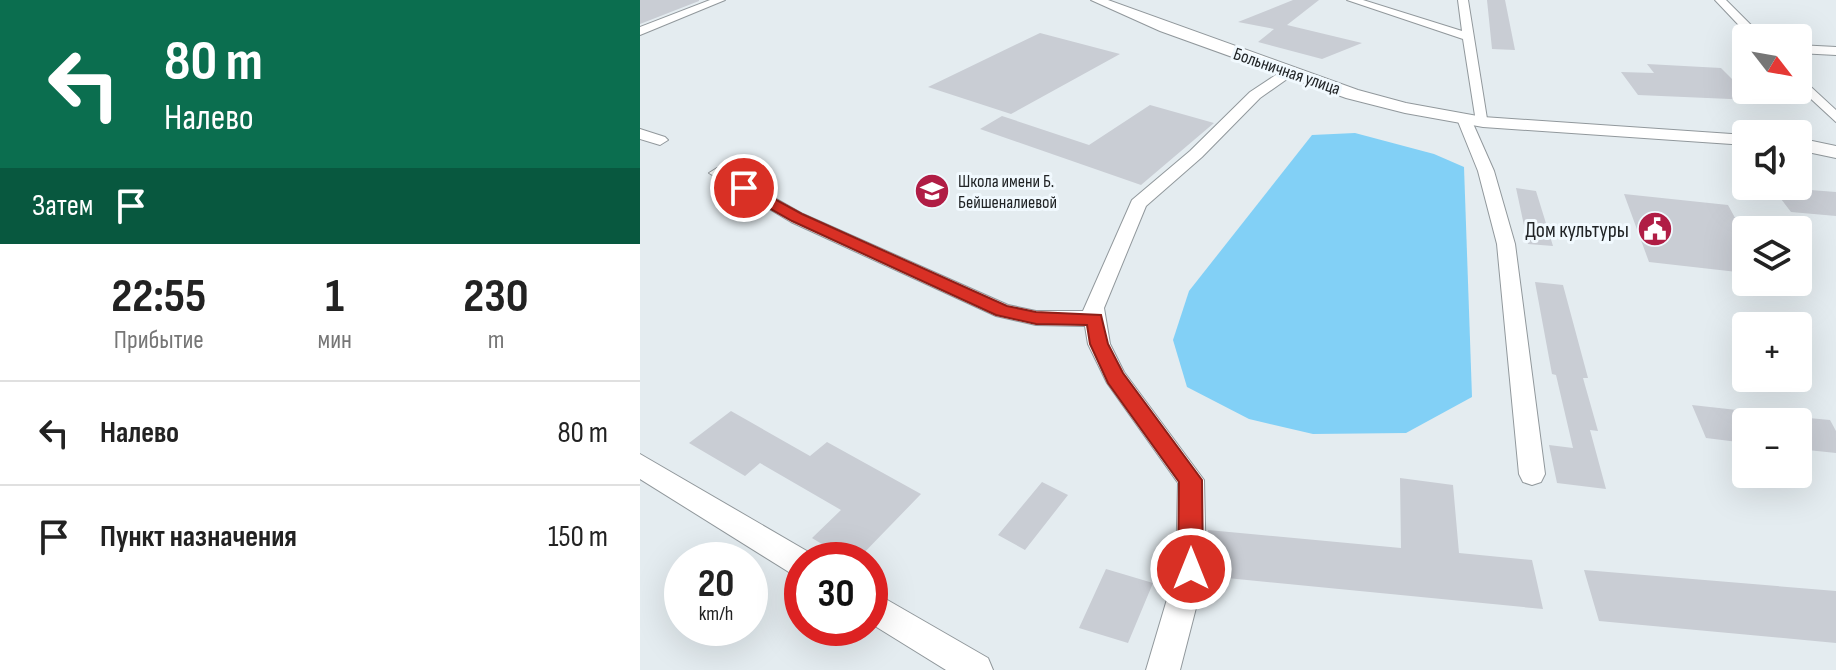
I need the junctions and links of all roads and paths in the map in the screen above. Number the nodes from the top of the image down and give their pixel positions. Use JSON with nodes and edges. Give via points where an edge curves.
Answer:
{"nodes":[{"id":1,"x":720,"y":0,"type":"edge"},
{"id":2,"x":1097,"y":0,"type":"edge"},
{"id":3,"x":1352,"y":0,"type":"edge"},
{"id":4,"x":1463,"y":0,"type":"edge"},
{"id":5,"x":1720,"y":0,"type":"edge"},
{"id":6,"x":1744,"y":24,"type":"edge"},
{"id":7,"x":640,"y":31,"type":"edge"},
{"id":8,"x":1469,"y":37,"type":"junction"},
{"id":9,"x":1812,"y":50,"type":"edge"},
{"id":10,"x":1836,"y":51,"type":"edge"},
{"id":11,"x":1290,"y":72,"type":"junction"},
{"id":12,"x":1812,"y":93,"type":"edge"},
{"id":13,"x":1836,"y":118,"type":"edge"},
{"id":14,"x":1473,"y":120,"type":"junction"},
{"id":15,"x":640,"y":134,"type":"edge"},
{"id":16,"x":1732,"y":139,"type":"edge"},
{"id":17,"x":660,"y":140,"type":"dead end"},
{"id":18,"x":1812,"y":147,"type":"edge"},
{"id":19,"x":1836,"y":152,"type":"edge"},
{"id":20,"x":717,"y":173,"type":"dead end"},
{"id":21,"x":1095,"y":319,"type":"junction"},
{"id":22,"x":640,"y":465,"type":"edge"},
{"id":23,"x":1532,"y":474,"type":"dead end"},
{"id":24,"x":784,"y":553,"type":"edge"},
{"id":25,"x":888,"y":616,"type":"edge"},
{"id":26,"x":976,"y":670,"type":"edge"},
{"id":27,"x":1163,"y":670,"type":"edge"}],
"edges":[{"from":1,"to":7,"type":"street"},
{"from":2,"to":11,"type":"street","name":"Больничная улица"},
{"from":3,"to":8,"type":"street"},
{"from":4,"to":8,"type":"street"},
{"from":5,"to":6,"type":"street"},
{"from":8,"to":14,"type":"street"},
{"from":9,"to":10,"type":"street"},
{"from":11,"to":14,"type":"street","name":"Больничная улица","via":[[1405,108]]},
{"from":11,"to":21,"type":"street","via":[[1255,95],[1138,204],[1093,308]]},
{"from":12,"to":13,"type":"street"},
{"from":14,"to":16,"type":"street","name":"Больничная улица"},
{"from":14,"to":23,"type":"street","via":[[1506,244]]},
{"from":15,"to":17,"type":"street"},
{"from":18,"to":19,"type":"street"},
{"from":20,"to":21,"type":"street","via":[[797,218],[1003,311],[1036,318]]},
{"from":21,"to":27,"type":"street","via":[[1099,344],[1115,377],[1191,480],[1191,569]]},
{"from":22,"to":24,"type":"street"},
{"from":25,"to":26,"type":"street"}]}
